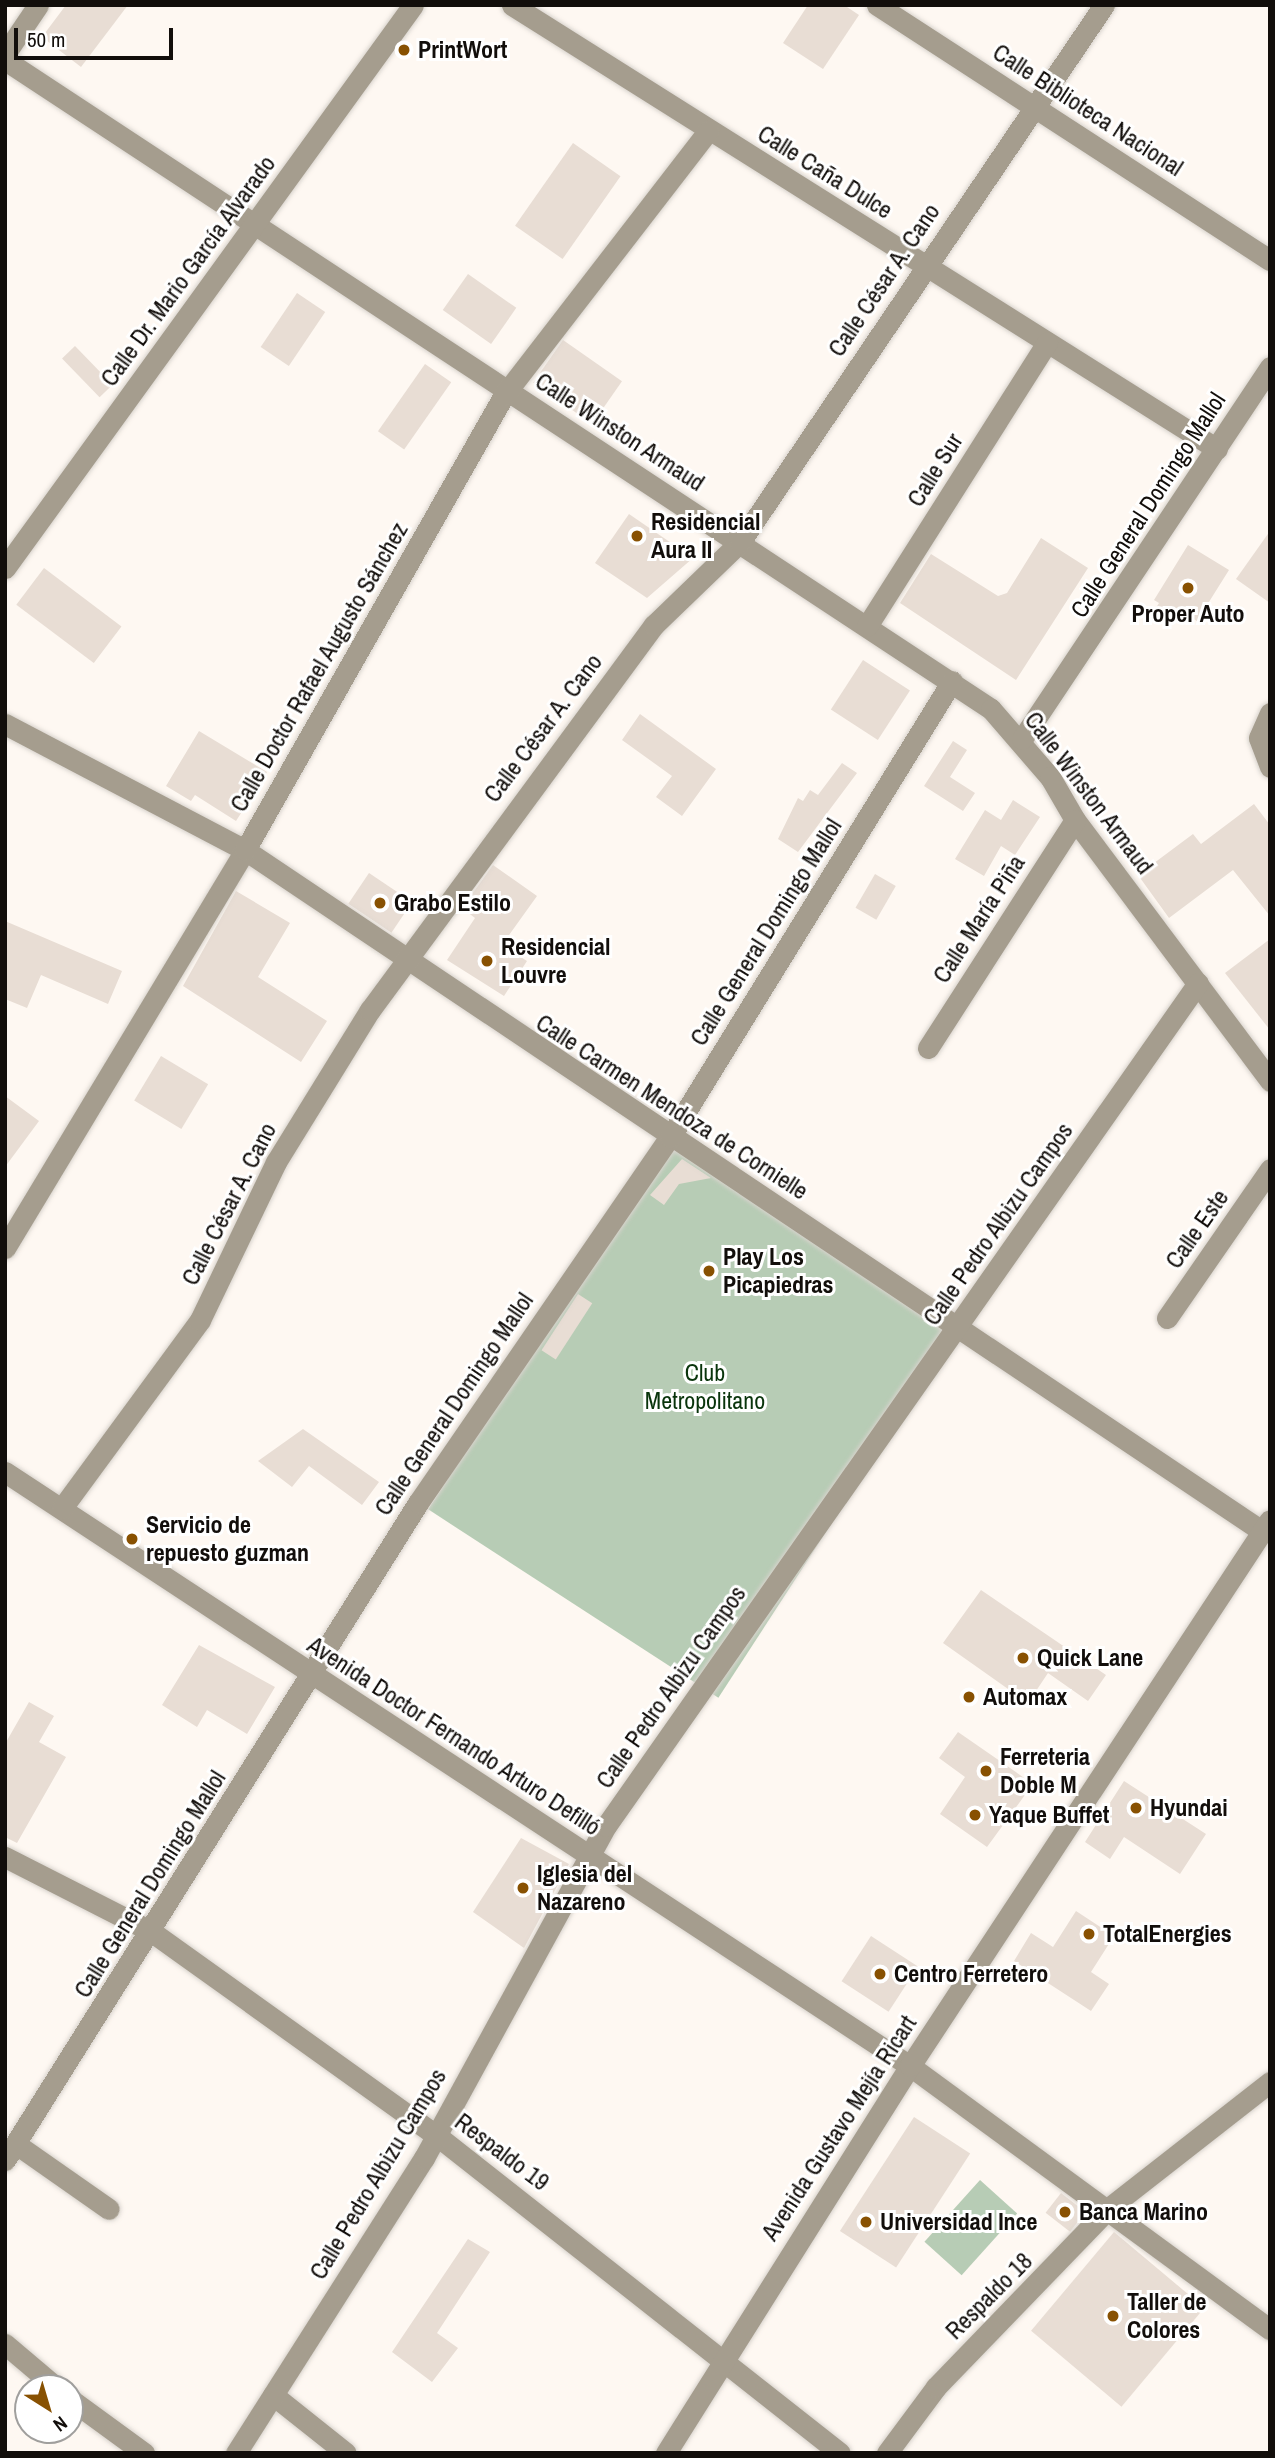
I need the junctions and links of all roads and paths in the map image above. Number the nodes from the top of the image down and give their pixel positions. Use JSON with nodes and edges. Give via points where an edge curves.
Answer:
{"nodes":[{"id":1,"x":38,"y":5,"type":"edge"},
{"id":2,"x":414,"y":5,"type":"edge"},
{"id":3,"x":512,"y":5,"type":"edge"},
{"id":4,"x":877,"y":5,"type":"edge"},
{"id":5,"x":1104,"y":5,"type":"edge"},
{"id":6,"x":5,"y":54,"type":"edge"},
{"id":7,"x":5,"y":60,"type":"edge"},
{"id":8,"x":1033,"y":106,"type":"junction"},
{"id":9,"x":708,"y":131,"type":"junction"},
{"id":10,"x":254,"y":224,"type":"junction"},
{"id":11,"x":1270,"y":260,"type":"edge"},
{"id":12,"x":925,"y":265,"type":"junction"},
{"id":13,"x":1047,"y":342,"type":"junction"},
{"id":14,"x":1270,"y":367,"type":"edge"},
{"id":15,"x":509,"y":391,"type":"junction"},
{"id":16,"x":1217,"y":449,"type":"junction"},
{"id":17,"x":740,"y":542,"type":"junction"},
{"id":18,"x":5,"y":568,"type":"edge"},
{"id":19,"x":867,"y":626,"type":"junction"},
{"id":20,"x":952,"y":681,"type":"junction"},
{"id":21,"x":1270,"y":713,"type":"edge"},
{"id":22,"x":5,"y":724,"type":"edge"},
{"id":23,"x":1022,"y":739,"type":"junction"},
{"id":24,"x":1270,"y":767,"type":"edge"},
{"id":25,"x":1075,"y":820,"type":"junction"},
{"id":26,"x":245,"y":850,"type":"junction"},
{"id":27,"x":406,"y":963,"type":"junction"},
{"id":28,"x":1198,"y":983,"type":"junction"},
{"id":29,"x":928,"y":1048,"type":"dead end"},
{"id":30,"x":1268,"y":1072,"type":"edge"},
{"id":31,"x":670,"y":1137,"type":"junction"},
{"id":32,"x":1270,"y":1169,"type":"edge"},
{"id":33,"x":5,"y":1248,"type":"edge"},
{"id":34,"x":1167,"y":1318,"type":"dead end"},
{"id":35,"x":959,"y":1326,"type":"junction"},
{"id":36,"x":5,"y":1472,"type":"edge"},
{"id":37,"x":62,"y":1508,"type":"junction"},
{"id":38,"x":1266,"y":1525,"type":"edge"},
{"id":39,"x":312,"y":1675,"type":"junction"},
{"id":40,"x":5,"y":1857,"type":"edge"},
{"id":41,"x":592,"y":1858,"type":"junction"},
{"id":42,"x":152,"y":1932,"type":"junction"},
{"id":43,"x":910,"y":2066,"type":"junction"},
{"id":44,"x":1270,"y":2082,"type":"edge"},
{"id":45,"x":436,"y":2135,"type":"junction"},
{"id":46,"x":11,"y":2152,"type":"edge"},
{"id":47,"x":1111,"y":2207,"type":"junction"},
{"id":48,"x":108,"y":2209,"type":"dead end"},
{"id":49,"x":1270,"y":2329,"type":"edge"},
{"id":50,"x":5,"y":2343,"type":"edge"},
{"id":51,"x":724,"y":2356,"type":"junction"},
{"id":52,"x":41,"y":2374,"type":"edge"},
{"id":53,"x":273,"y":2395,"type":"junction"},
{"id":54,"x":84,"y":2409,"type":"edge"},
{"id":55,"x":888,"y":2452,"type":"edge"},
{"id":56,"x":144,"y":2453,"type":"edge"},
{"id":57,"x":236,"y":2453,"type":"edge"},
{"id":58,"x":346,"y":2453,"type":"edge"},
{"id":59,"x":666,"y":2453,"type":"edge"},
{"id":60,"x":840,"y":2453,"type":"edge"}],
"edges":[{"from":1,"to":6,"type":"street"},
{"from":2,"to":10,"type":"street","name":"Calle Dr. Mario García Alvarado"},
{"from":3,"to":9,"type":"street","name":"Calle Caña Dulce"},
{"from":4,"to":8,"type":"street","name":"Calle Biblioteca Nacional"},
{"from":5,"to":8,"type":"street","name":"Calle César A. Cano"},
{"from":7,"to":10,"type":"street","name":"Calle Winston Armaud"},
{"from":8,"to":11,"type":"street","name":"Calle Biblioteca Nacional"},
{"from":8,"to":12,"type":"street","name":"Calle César A. Cano"},
{"from":9,"to":12,"type":"street","name":"Calle Caña Dulce"},
{"from":9,"to":15,"type":"street","name":"Calle Doctor Rafael Augusto Sánchez"},
{"from":10,"to":15,"type":"street","name":"Calle Winston Armaud"},
{"from":10,"to":18,"type":"street","name":"Calle Dr. Mario García Alvarado"},
{"from":12,"to":13,"type":"street","name":"Calle Caña Dulce"},
{"from":12,"to":17,"type":"street","name":"Calle César A. Cano"},
{"from":13,"to":16,"type":"street","name":"Calle Caña Dulce"},
{"from":13,"to":19,"type":"street","name":"Calle Sur"},
{"from":14,"to":16,"type":"street","name":"Calle General Domingo Mallol"},
{"from":15,"to":17,"type":"street","name":"Calle Winston Armaud"},
{"from":15,"to":26,"type":"street","name":"Calle Doctor Rafael Augusto Sánchez"},
{"from":16,"to":23,"type":"street","name":"Calle General Domingo Mallol"},
{"from":17,"to":19,"type":"street","name":"Calle Winston Armaud"},
{"from":17,"to":27,"type":"street","name":"Calle César A. Cano","via":[[646,635]]},
{"from":19,"to":20,"type":"street","name":"Calle Winston Armaud"},
{"from":20,"to":23,"type":"street","name":"Calle Winston Armaud"},
{"from":20,"to":31,"type":"street","name":"Calle General Domingo Mallol"},
{"from":21,"to":24,"type":"street","via":[[1259,738]]},
{"from":22,"to":26,"type":"street","name":"Calle Carmen Mendoza de Cornielle"},
{"from":23,"to":25,"type":"street","name":"Calle Winston Armaud"},
{"from":25,"to":28,"type":"street","name":"Calle Winston Armaud"},
{"from":25,"to":29,"type":"street","name":"Calle María Piña"},
{"from":26,"to":27,"type":"street","name":"Calle Carmen Mendoza de Cornielle"},
{"from":26,"to":33,"type":"street","name":"Calle Doctor Rafael Augusto Sánchez"},
{"from":27,"to":31,"type":"street","name":"Calle Carmen Mendoza de Cornielle"},
{"from":27,"to":37,"type":"street","name":"Calle César A. Cano","via":[[276,1162],[190,1336]]},
{"from":28,"to":30,"type":"street","name":"Calle Winston Armaud"},
{"from":28,"to":35,"type":"street","name":"Calle Pedro Albizu Campos"},
{"from":31,"to":35,"type":"street","name":"Calle Carmen Mendoza de Cornielle"},
{"from":31,"to":39,"type":"street","name":"Calle General Domingo Mallol","via":[[492,1391]]},
{"from":32,"to":34,"type":"street","name":"Calle Este"},
{"from":35,"to":38,"type":"street","name":"Calle Carmen Mendoza de Cornielle"},
{"from":35,"to":41,"type":"street","name":"Calle Pedro Albizu Campos","via":[[696,1695],[606,1826]]},
{"from":36,"to":37,"type":"street","name":"Avenida Doctor Fernando Arturo Defilló"},
{"from":37,"to":39,"type":"street","name":"Avenida Doctor Fernando Arturo Defilló"},
{"from":38,"to":43,"type":"street","name":"Avenida Gustavo Mejía Ricart"},
{"from":39,"to":41,"type":"street","name":"Avenida Doctor Fernando Arturo Defilló"},
{"from":39,"to":42,"type":"street","name":"Calle General Domingo Mallol"},
{"from":40,"to":42,"type":"street","name":"Respaldo 19"},
{"from":41,"to":43,"type":"street","name":"Avenida Doctor Fernando Arturo Defilló"},
{"from":41,"to":45,"type":"street","name":"Calle Pedro Albizu Campos"},
{"from":42,"to":45,"type":"street","name":"Respaldo 19"},
{"from":42,"to":46,"type":"street","name":"Calle General Domingo Mallol"},
{"from":43,"to":47,"type":"street","name":"Avenida Doctor Fernando Arturo Defilló"},
{"from":43,"to":51,"type":"street","name":"Avenida Gustavo Mejía Ricart"},
{"from":44,"to":47,"type":"street","name":"Respaldo 18"},
{"from":45,"to":51,"type":"street","name":"Respaldo 19"},
{"from":45,"to":53,"type":"street","name":"Calle Pedro Albizu Campos"},
{"from":46,"to":48,"type":"street"},
{"from":47,"to":49,"type":"street","name":"Avenida Doctor Fernando Arturo Defilló"},
{"from":47,"to":55,"type":"street","name":"Respaldo 18","via":[[936,2387]]},
{"from":50,"to":52,"type":"street"},
{"from":51,"to":59,"type":"street","name":"Avenida Gustavo Mejía Ricart"},
{"from":51,"to":60,"type":"street","name":"Respaldo 19"},
{"from":53,"to":57,"type":"street","name":"Calle Pedro Albizu Campos"},
{"from":53,"to":58,"type":"street"},
{"from":54,"to":56,"type":"street"}]}
